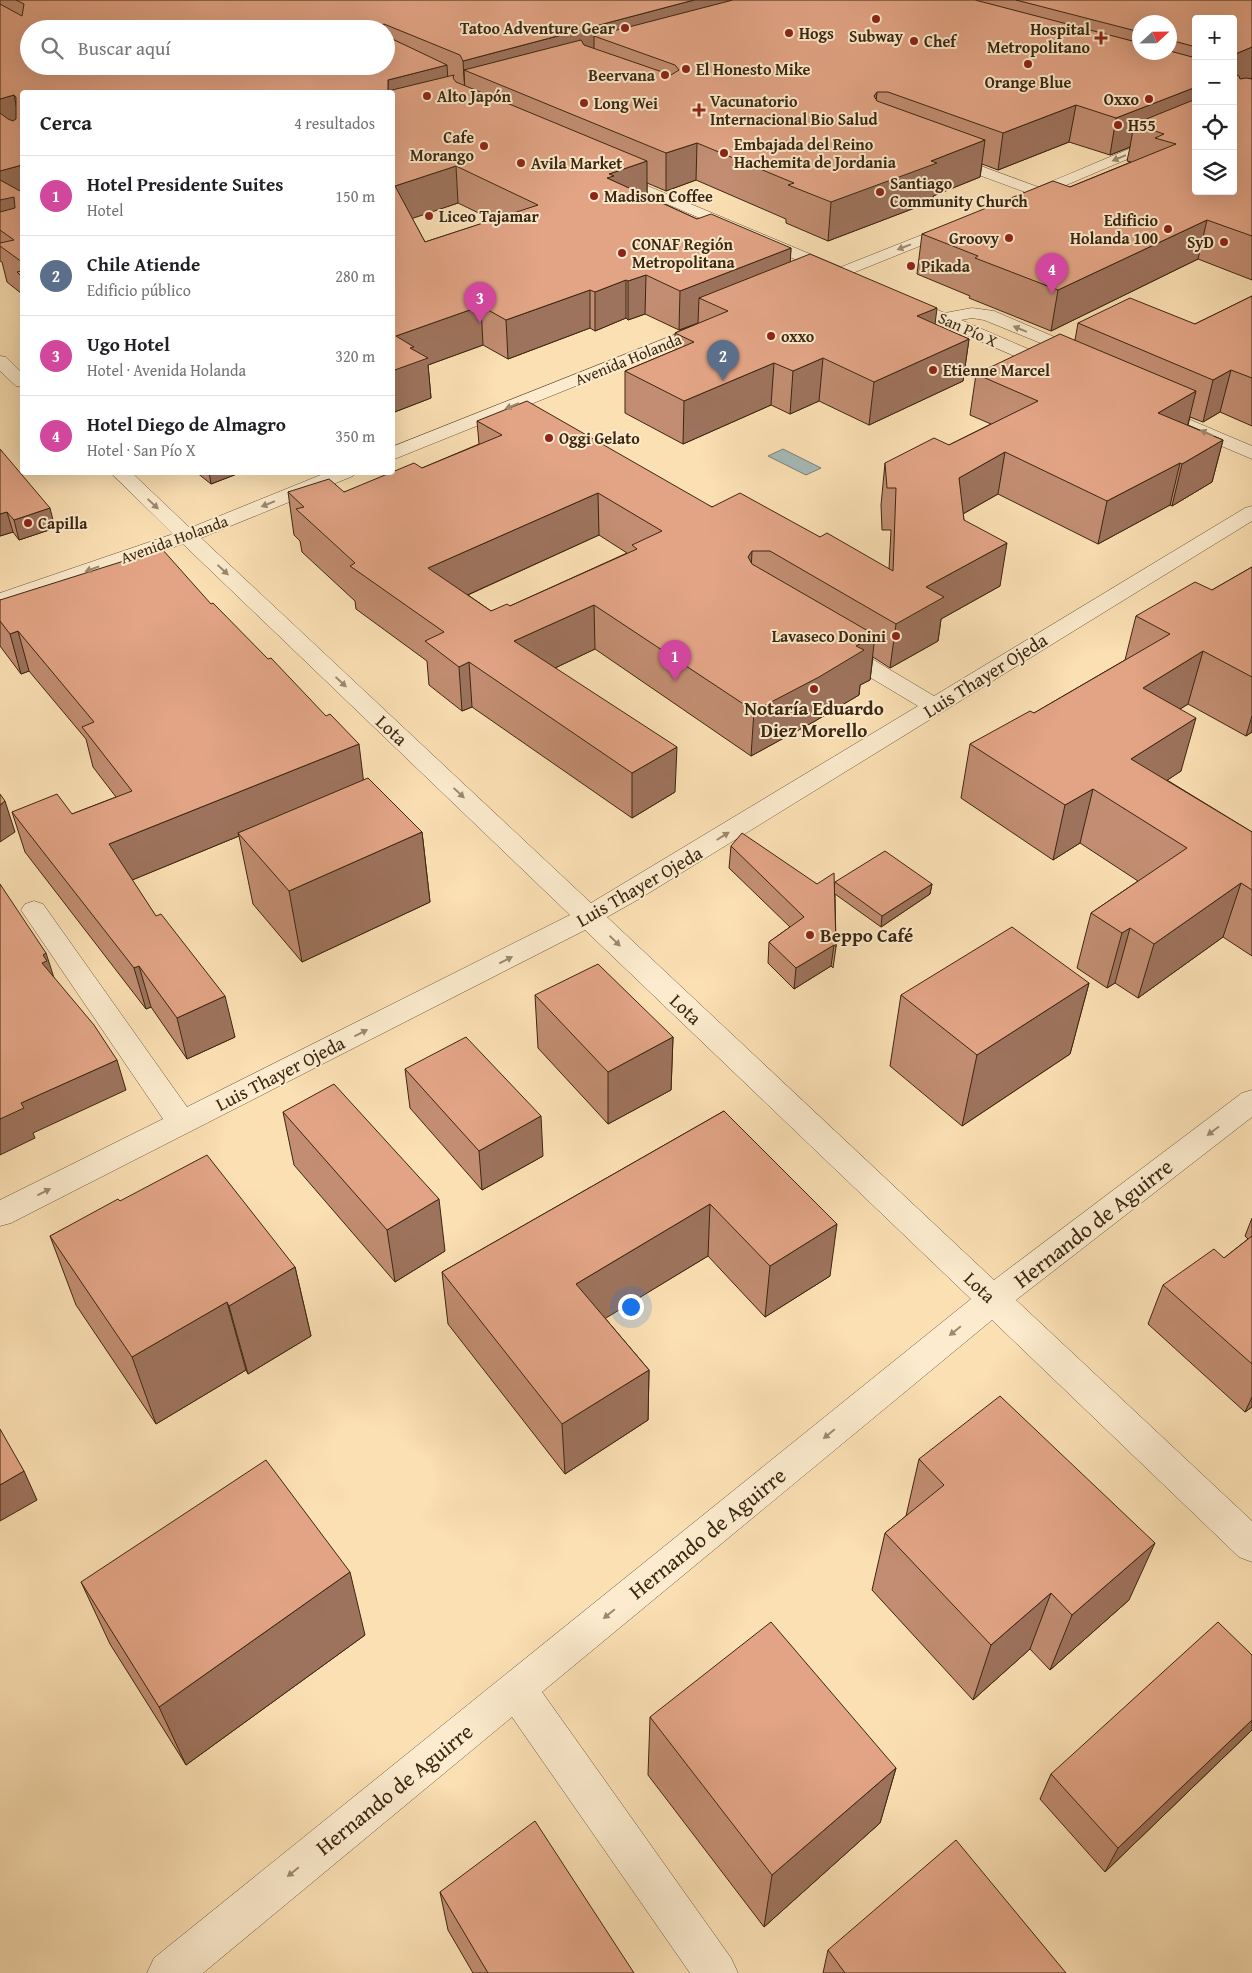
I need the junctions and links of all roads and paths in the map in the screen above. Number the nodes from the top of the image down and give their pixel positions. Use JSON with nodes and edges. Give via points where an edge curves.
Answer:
{"nodes":[{"id":1,"x":1192,"y":127,"type":"edge"},
{"id":2,"x":934,"y":154,"type":"edge"},
{"id":3,"x":595,"y":168,"type":"edge"},
{"id":4,"x":1039,"y":192,"type":"junction"},
{"id":5,"x":1014,"y":202,"type":"edge"},
{"id":6,"x":973,"y":220,"type":"edge"},
{"id":7,"x":841,"y":273,"type":"junction"},
{"id":8,"x":864,"y":284,"type":"edge"},
{"id":9,"x":797,"y":290,"type":"edge"},
{"id":10,"x":889,"y":294,"type":"edge"},
{"id":11,"x":943,"y":318,"type":"junction"},
{"id":12,"x":723,"y":320,"type":"edge"},
{"id":13,"x":0,"y":361,"type":"edge"},
{"id":14,"x":1042,"y":361,"type":"junction"},
{"id":15,"x":1069,"y":373,"type":"edge"},
{"id":16,"x":20,"y":380,"type":"edge"},
{"id":17,"x":1133,"y":401,"type":"edge"},
{"id":18,"x":395,"y":453,"type":"edge"},
{"id":19,"x":1252,"y":453,"type":"edge"},
{"id":20,"x":122,"y":475,"type":"edge"},
{"id":21,"x":339,"y":475,"type":"edge"},
{"id":22,"x":1252,"y":512,"type":"edge"},
{"id":23,"x":188,"y":536,"type":"junction"},
{"id":24,"x":0,"y":600,"type":"edge"},
{"id":25,"x":818,"y":637,"type":"edge"},
{"id":26,"x":934,"y":706,"type":"junction"},
{"id":27,"x":34,"y":910,"type":"dead end"},
{"id":28,"x":588,"y":916,"type":"junction"},
{"id":29,"x":1252,"y":1101,"type":"edge"},
{"id":30,"x":182,"y":1123,"type":"junction"},
{"id":31,"x":0,"y":1214,"type":"edge"},
{"id":32,"x":993,"y":1300,"type":"junction"},
{"id":33,"x":1252,"y":1545,"type":"edge"},
{"id":34,"x":516,"y":1689,"type":"junction"},
{"id":35,"x":169,"y":1973,"type":"edge"},
{"id":36,"x":716,"y":1973,"type":"edge"}],
"edges":[{"from":1,"to":4,"type":"street","one_way":true},
{"from":2,"to":4,"type":"street"},
{"from":3,"to":7,"type":"street"},
{"from":4,"to":5,"type":"street"},
{"from":6,"to":7,"type":"street","one_way":true},
{"from":7,"to":8,"type":"street"},
{"from":7,"to":9,"type":"street"},
{"from":10,"to":11,"type":"street","name":"San Pío X"},
{"from":11,"to":14,"type":"street","name":"San Pío X"},
{"from":14,"to":11,"type":"street","one_way":true,"via":[[1072,345],[988,315]]},
{"from":12,"to":18,"type":"street","name":"Avenida Holanda","one_way":true},
{"from":13,"to":16,"type":"street"},
{"from":14,"to":15,"type":"street","name":"San Pío X"},
{"from":19,"to":17,"type":"street","one_way":true},
{"from":20,"to":23,"type":"street","name":"Lota","one_way":true},
{"from":21,"to":23,"type":"street","name":"Avenida Holanda","one_way":true},
{"from":22,"to":26,"type":"street","name":"Luis Thayer Ojeda"},
{"from":23,"to":24,"type":"street","name":"Avenida Holanda","one_way":true},
{"from":23,"to":28,"type":"street","name":"Lota","one_way":true},
{"from":25,"to":26,"type":"street"},
{"from":28,"to":26,"type":"street","name":"Luis Thayer Ojeda","one_way":true},
{"from":27,"to":30,"type":"street"},
{"from":30,"to":28,"type":"street","name":"Luis Thayer Ojeda","one_way":true},
{"from":28,"to":32,"type":"street","name":"Lota","one_way":true},
{"from":29,"to":32,"type":"street","name":"Hernando de Aguirre","one_way":true},
{"from":31,"to":30,"type":"street","name":"Luis Thayer Ojeda","one_way":true},
{"from":32,"to":33,"type":"street","name":"Lota"},
{"from":32,"to":34,"type":"street","name":"Hernando de Aguirre","one_way":true},
{"from":34,"to":35,"type":"street","name":"Hernando de Aguirre","one_way":true},
{"from":34,"to":36,"type":"street"}]}
